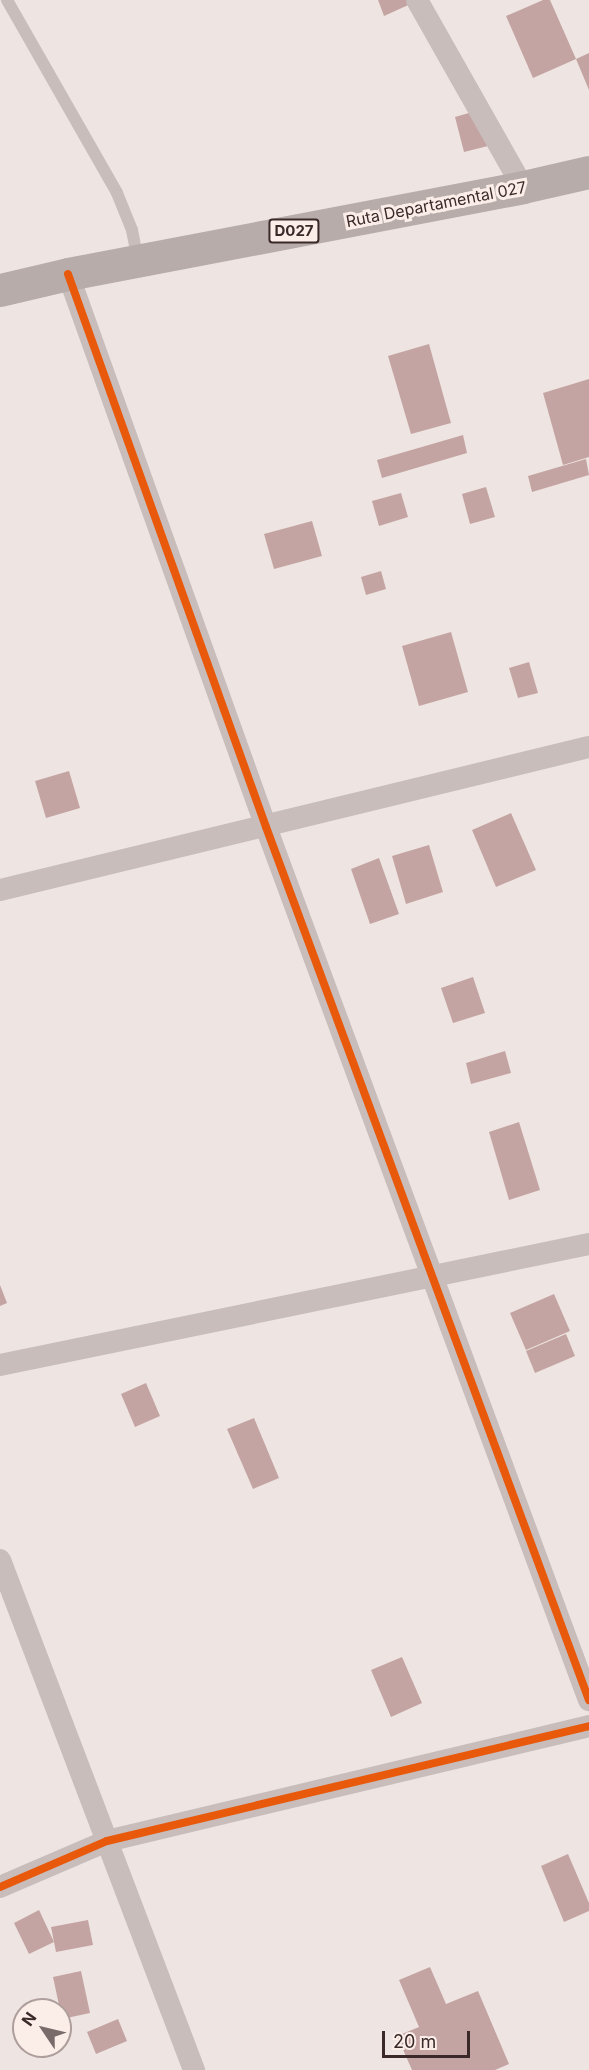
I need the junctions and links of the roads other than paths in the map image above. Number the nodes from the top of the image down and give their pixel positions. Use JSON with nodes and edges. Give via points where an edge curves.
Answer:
{"nodes":[{"id":1,"x":7,"y":0,"type":"edge"},
{"id":2,"x":417,"y":0,"type":"edge"},
{"id":3,"x":589,"y":172,"type":"edge"},
{"id":4,"x":523,"y":187,"type":"junction"},
{"id":5,"x":138,"y":261,"type":"junction"},
{"id":6,"x":68,"y":274,"type":"junction"},
{"id":7,"x":0,"y":290,"type":"edge"},
{"id":8,"x":589,"y":747,"type":"edge"},
{"id":9,"x":266,"y":826,"type":"junction"},
{"id":10,"x":0,"y":890,"type":"edge"},
{"id":11,"x":589,"y":1244,"type":"edge"},
{"id":12,"x":433,"y":1276,"type":"junction"},
{"id":13,"x":0,"y":1365,"type":"edge"},
{"id":14,"x":0,"y":1560,"type":"edge"},
{"id":15,"x":589,"y":1700,"type":"edge"},
{"id":16,"x":589,"y":1726,"type":"edge"},
{"id":17,"x":107,"y":1840,"type":"junction"},
{"id":18,"x":0,"y":1887,"type":"edge"},
{"id":19,"x":194,"y":2070,"type":"edge"}],
"edges":[{"from":1,"to":5,"type":"lane","via":[[117,194],[132,230]]},
{"from":2,"to":4,"type":"street"},
{"from":3,"to":4,"type":"main road","name":"Ruta Departamental 027","number":"D027"},
{"from":4,"to":5,"type":"main road","name":"Ruta Departamental 027","number":"D027"},
{"from":5,"to":6,"type":"main road","name":"Ruta Departamental 027","number":"D027"},
{"from":6,"to":7,"type":"main road","name":"Ruta Departamental 027","number":"D027"},
{"from":6,"to":9,"type":"street"},
{"from":8,"to":9,"type":"street"},
{"from":9,"to":10,"type":"street"},
{"from":9,"to":12,"type":"street"},
{"from":11,"to":12,"type":"street"},
{"from":12,"to":13,"type":"street"},
{"from":12,"to":15,"type":"street"},
{"from":14,"to":17,"type":"street"},
{"from":16,"to":17,"type":"street"},
{"from":17,"to":18,"type":"street"},
{"from":17,"to":19,"type":"street"}]}
